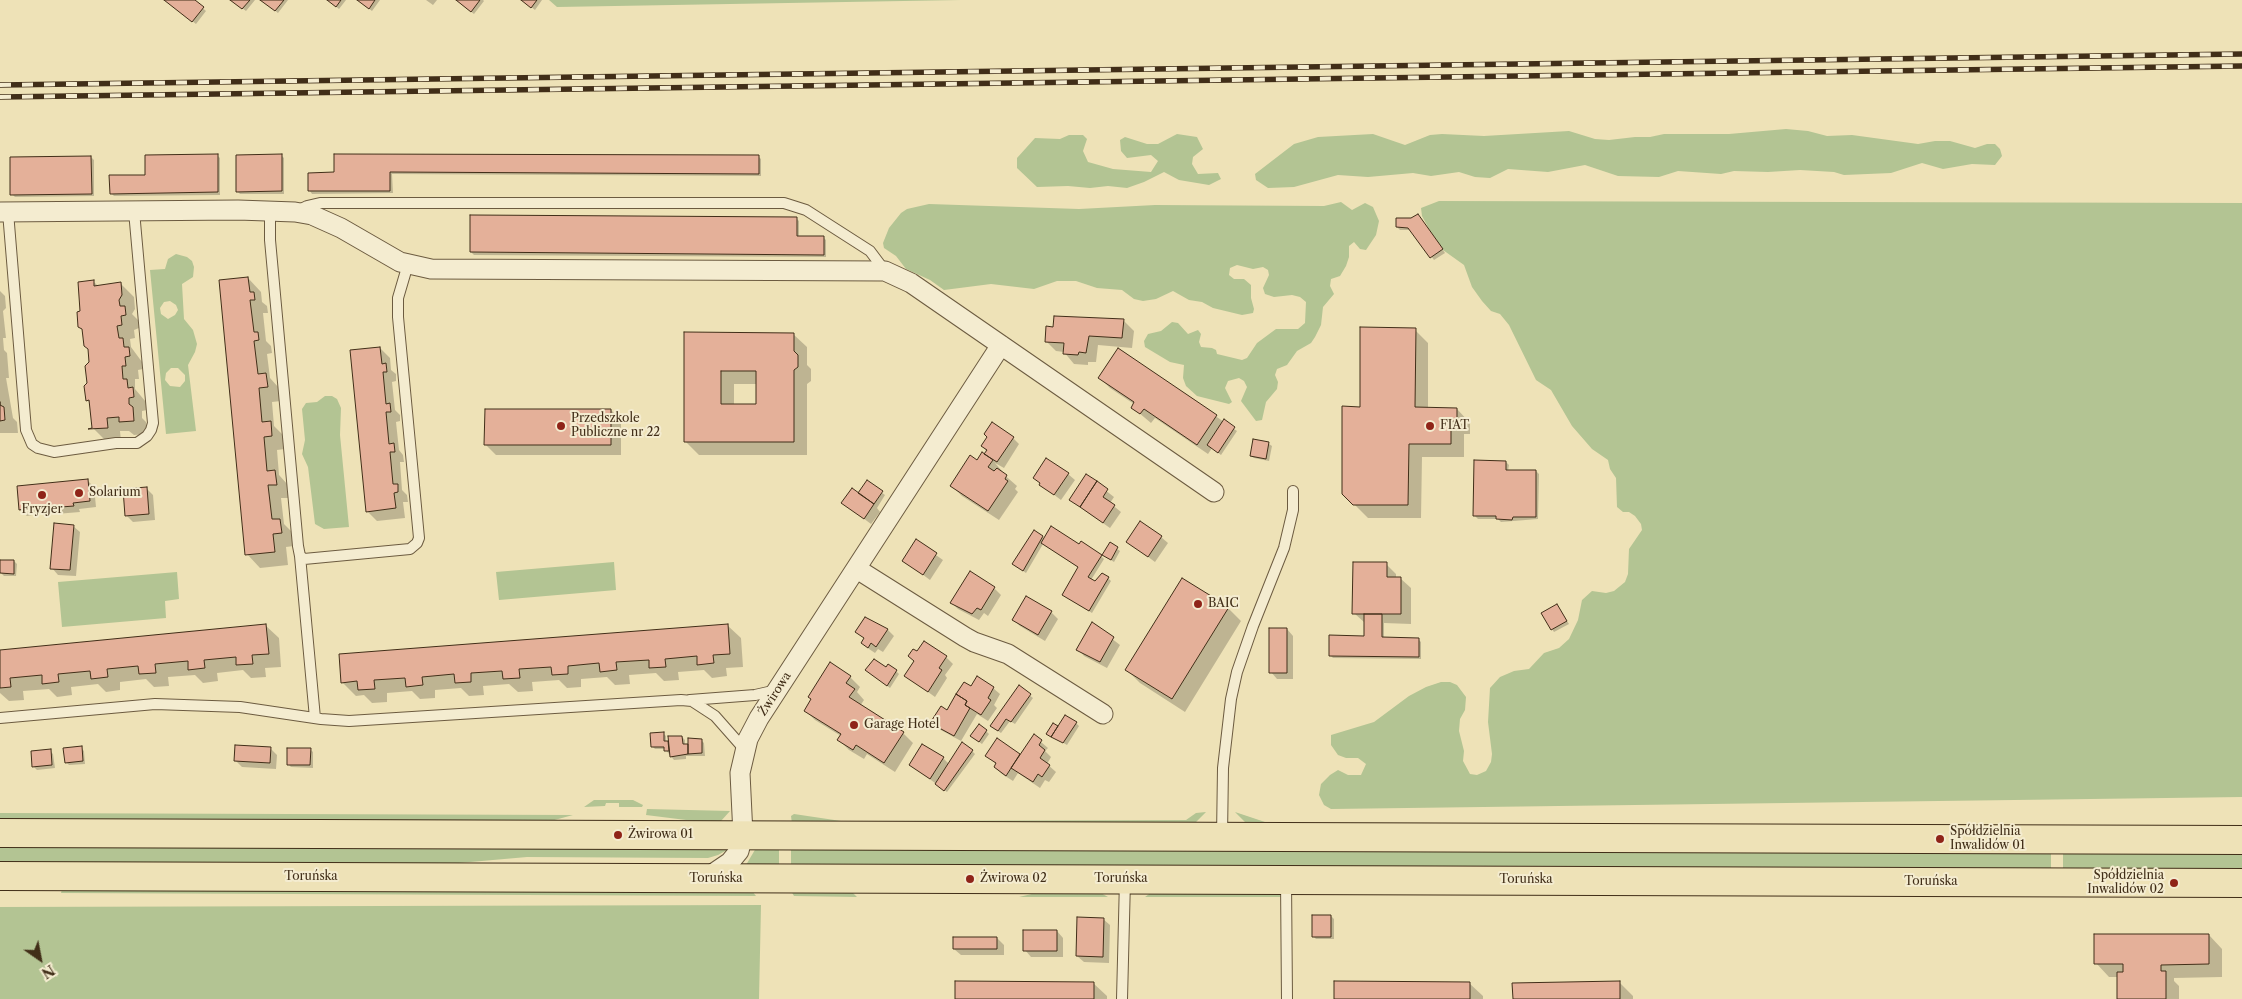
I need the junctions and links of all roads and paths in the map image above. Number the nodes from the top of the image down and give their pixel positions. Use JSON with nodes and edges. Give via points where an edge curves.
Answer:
{"nodes":[{"id":1,"x":134,"y":211,"type":"junction"},
{"id":2,"x":270,"y":211,"type":"junction"},
{"id":3,"x":4,"y":212,"type":"edge"},
{"id":4,"x":294,"y":212,"type":"junction"},
{"id":5,"x":408,"y":264,"type":"junction"},
{"id":6,"x":885,"y":271,"type":"junction"},
{"id":7,"x":1001,"y":345,"type":"junction"},
{"id":8,"x":1293,"y":491,"type":"dead end"},
{"id":9,"x":1214,"y":492,"type":"dead end"},
{"id":10,"x":300,"y":556,"type":"junction"},
{"id":11,"x":857,"y":569,"type":"junction"},
{"id":12,"x":777,"y":690,"type":"junction"},
{"id":13,"x":681,"y":700,"type":"junction"},
{"id":14,"x":1103,"y":714,"type":"dead end"},
{"id":15,"x":0,"y":718,"type":"edge"},
{"id":16,"x":315,"y":718,"type":"junction"},
{"id":17,"x":745,"y":750,"type":"junction"},
{"id":18,"x":0,"y":833,"type":"edge"},
{"id":19,"x":743,"y":835,"type":"junction"},
{"id":20,"x":1222,"y":837,"type":"junction"},
{"id":21,"x":2242,"y":840,"type":"edge"},
{"id":22,"x":0,"y":876,"type":"edge"},
{"id":23,"x":1286,"y":878,"type":"junction"},
{"id":24,"x":705,"y":879,"type":"junction"},
{"id":25,"x":1125,"y":879,"type":"junction"},
{"id":26,"x":2242,"y":883,"type":"edge"},
{"id":27,"x":1122,"y":999,"type":"edge"},
{"id":28,"x":1287,"y":999,"type":"edge"}],
"edges":[{"from":1,"to":2,"type":"street"},
{"from":1,"to":3,"type":"street"},
{"from":1,"to":3,"type":"lane","via":[[153,423],[151,430],[137,443],[54,452],[32,444],[26,430]]},
{"from":2,"to":4,"type":"street"},
{"from":2,"to":10,"type":"lane","via":[[270,240]]},
{"from":4,"to":5,"type":"street","via":[[312,215],[332,224]]},
{"from":4,"to":6,"type":"lane","via":[[320,203],[784,203],[806,210],[870,251]]},
{"from":5,"to":6,"type":"street","via":[[431,269]]},
{"from":5,"to":10,"type":"lane","via":[[398,298],[398,317],[419,538],[410,549],[304,559]]},
{"from":6,"to":7,"type":"street","via":[[911,283]]},
{"from":7,"to":9,"type":"street"},
{"from":7,"to":11,"type":"street","name":"Żwirowa"},
{"from":8,"to":20,"type":"lane","via":[[1293,510],[1284,548],[1253,626],[1231,699],[1223,768]]},
{"from":10,"to":16,"type":"lane"},
{"from":11,"to":12,"type":"street","name":"Żwirowa"},
{"from":11,"to":14,"type":"street","via":[[965,637],[1008,654]]},
{"from":12,"to":13,"type":"lane","via":[[755,695]]},
{"from":12,"to":17,"type":"street","name":"Żwirowa","via":[[759,718]]},
{"from":13,"to":16,"type":"lane","via":[[349,721]]},
{"from":13,"to":17,"type":"lane","via":[[692,701],[715,716]]},
{"from":15,"to":16,"type":"lane","via":[[155,704],[240,708]]},
{"from":17,"to":19,"type":"street","name":"Żwirowa","via":[[740,773]]},
{"from":18,"to":19,"type":"main road"},
{"from":19,"to":20,"type":"main road"},
{"from":19,"to":24,"type":"street","via":[[739,851],[730,862]]},
{"from":20,"to":21,"type":"main road"},
{"from":22,"to":24,"type":"main road","name":"Toruńska"},
{"from":23,"to":25,"type":"main road","name":"Toruńska"},
{"from":23,"to":26,"type":"main road","name":"Toruńska"},
{"from":23,"to":28,"type":"lane"},
{"from":24,"to":25,"type":"main road","name":"Toruńska"},
{"from":25,"to":27,"type":"lane"}]}
